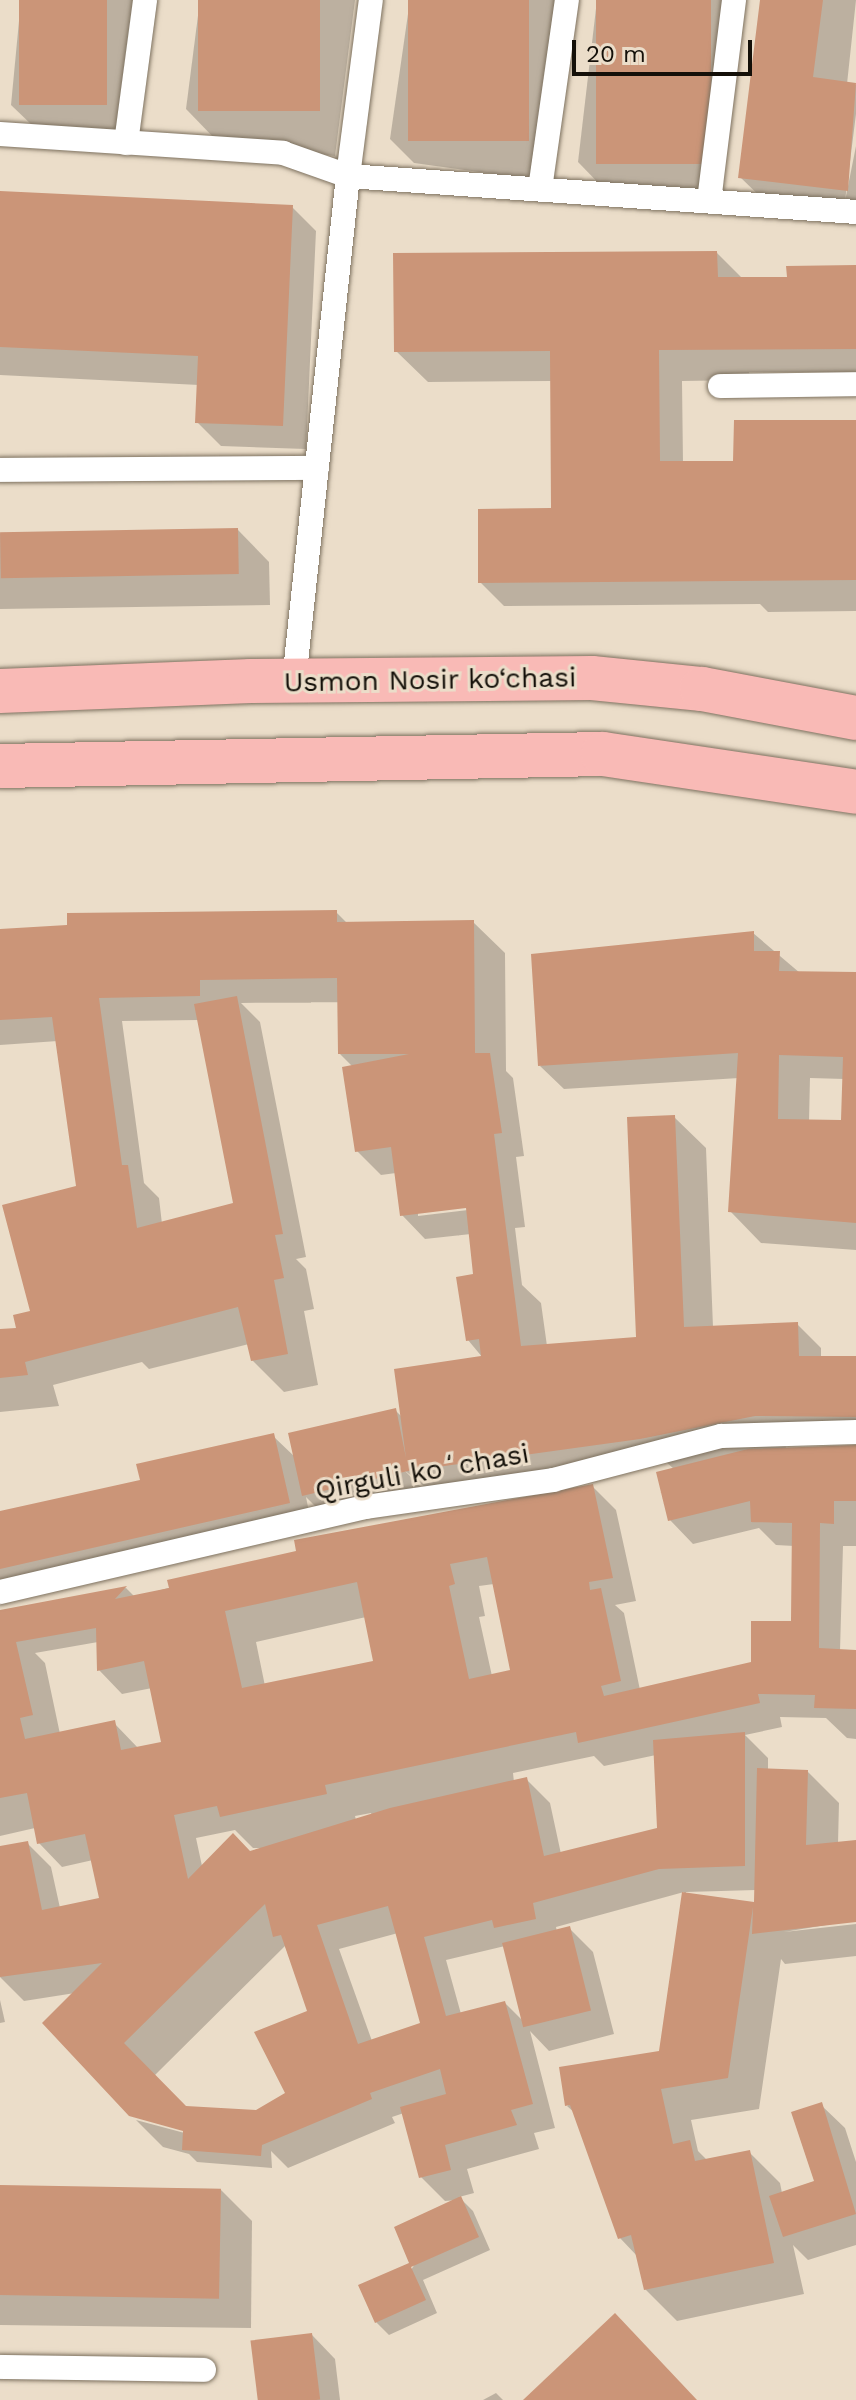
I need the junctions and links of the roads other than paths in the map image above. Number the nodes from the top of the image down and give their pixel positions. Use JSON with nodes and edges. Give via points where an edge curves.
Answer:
{"nodes":[{"id":1,"x":145,"y":0,"type":"edge"},
{"id":2,"x":371,"y":0,"type":"edge"},
{"id":3,"x":567,"y":0,"type":"edge"},
{"id":4,"x":734,"y":0,"type":"edge"},
{"id":5,"x":0,"y":134,"type":"edge"},
{"id":6,"x":126,"y":143,"type":"junction"},
{"id":7,"x":348,"y":176,"type":"junction"},
{"id":8,"x":540,"y":189,"type":"junction"},
{"id":9,"x":709,"y":201,"type":"junction"},
{"id":10,"x":856,"y":212,"type":"edge"},
{"id":11,"x":856,"y":384,"type":"edge"},
{"id":12,"x":720,"y":386,"type":"dead end"},
{"id":13,"x":317,"y":468,"type":"junction"},
{"id":14,"x":0,"y":470,"type":"edge"},
{"id":15,"x":294,"y":681,"type":"junction"},
{"id":16,"x":0,"y":691,"type":"edge"},
{"id":17,"x":856,"y":718,"type":"edge"},
{"id":18,"x":0,"y":766,"type":"edge"},
{"id":19,"x":856,"y":792,"type":"edge"},
{"id":20,"x":856,"y":1432,"type":"edge"},
{"id":21,"x":0,"y":1592,"type":"edge"},
{"id":22,"x":0,"y":2367,"type":"edge"},
{"id":23,"x":204,"y":2370,"type":"dead end"}],
"edges":[{"from":1,"to":6,"type":"lane"},
{"from":2,"to":7,"type":"lane"},
{"from":3,"to":8,"type":"lane"},
{"from":4,"to":9,"type":"lane"},
{"from":5,"to":6,"type":"lane"},
{"from":6,"to":7,"type":"lane","via":[[283,153]]},
{"from":7,"to":8,"type":"lane"},
{"from":7,"to":13,"type":"lane"},
{"from":8,"to":9,"type":"lane"},
{"from":9,"to":10,"type":"lane"},
{"from":11,"to":12,"type":"lane"},
{"from":13,"to":14,"type":"lane"},
{"from":13,"to":15,"type":"lane"},
{"from":15,"to":16,"type":"main road","name":"Usmon Nosir ko‘chasi"},
{"from":15,"to":17,"type":"main road","name":"Usmon Nosir ko‘chasi","via":[[592,678],[702,689]]},
{"from":18,"to":19,"type":"main road","via":[[603,754]]},
{"from":20,"to":21,"type":"lane","name":"Qirguli koʻchasi","via":[[721,1436],[553,1480],[366,1507]]},
{"from":22,"to":23,"type":"lane"}]}
